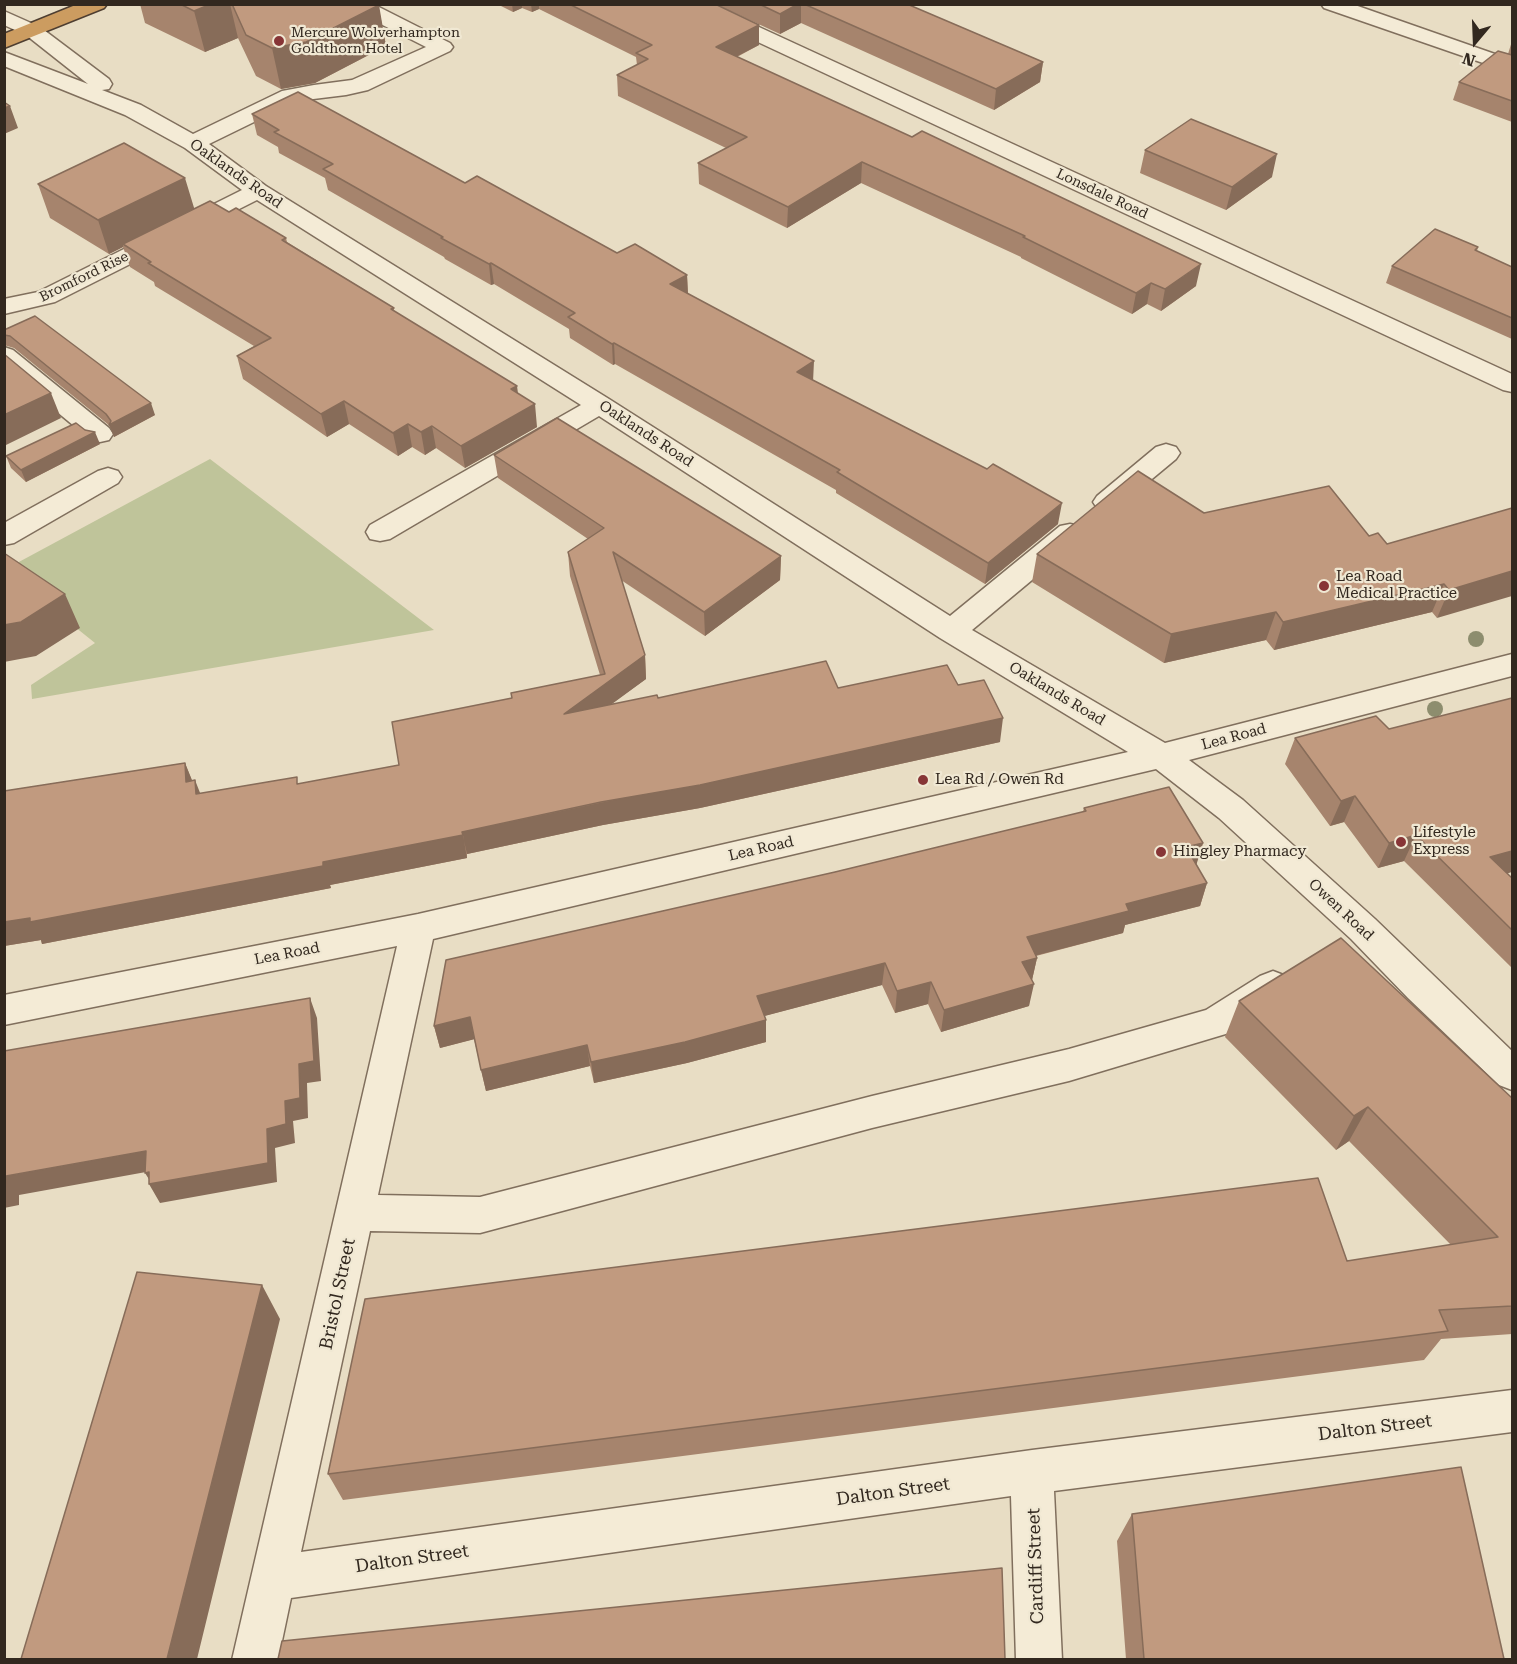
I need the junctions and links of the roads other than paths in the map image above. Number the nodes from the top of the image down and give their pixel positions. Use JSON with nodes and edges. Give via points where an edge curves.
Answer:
{"nodes":[{"id":1,"x":97,"y":4,"type":"edge"},
{"id":2,"x":356,"y":4,"type":"edge"},
{"id":3,"x":692,"y":4,"type":"edge"},
{"id":4,"x":1331,"y":4,"type":"edge"},
{"id":5,"x":27,"y":9,"type":"dead end"},
{"id":6,"x":5,"y":18,"type":"edge"},
{"id":7,"x":33,"y":31,"type":"junction"},
{"id":8,"x":4,"y":42,"type":"edge"},
{"id":9,"x":4,"y":58,"type":"edge"},
{"id":10,"x":1512,"y":67,"type":"edge"},
{"id":11,"x":133,"y":110,"type":"junction"},
{"id":12,"x":193,"y":143,"type":"junction"},
{"id":13,"x":258,"y":191,"type":"junction"},
{"id":14,"x":4,"y":307,"type":"edge"},
{"id":15,"x":11,"y":369,"type":"edge"},
{"id":16,"x":1512,"y":384,"type":"edge"},
{"id":17,"x":600,"y":405,"type":"junction"},
{"id":18,"x":54,"y":435,"type":"edge"},
{"id":19,"x":1166,"y":453,"type":"dead end"},
{"id":20,"x":108,"y":477,"type":"dead end"},
{"id":21,"x":380,"y":532,"type":"dead end"},
{"id":22,"x":4,"y":536,"type":"edge"},
{"id":23,"x":951,"y":631,"type":"junction"},
{"id":24,"x":1512,"y":665,"type":"edge"},
{"id":25,"x":1161,"y":756,"type":"junction"},
{"id":26,"x":418,"y":928,"type":"junction"},
{"id":27,"x":1334,"y":948,"type":"junction"},
{"id":28,"x":4,"y":1010,"type":"edge"},
{"id":29,"x":1509,"y":1065,"type":"edge"},
{"id":30,"x":355,"y":1213,"type":"junction"},
{"id":31,"x":1512,"y":1411,"type":"edge"},
{"id":32,"x":1032,"y":1472,"type":"junction"},
{"id":33,"x":274,"y":1578,"type":"junction"},
{"id":34,"x":255,"y":1659,"type":"edge"},
{"id":35,"x":1039,"y":1659,"type":"edge"}],
"edges":[{"from":1,"to":7,"type":"highway"},
{"from":2,"to":12,"type":"street","via":[[443,47],[360,85],[290,96]]},
{"from":3,"to":16,"type":"street","name":"Lonsdale Road"},
{"from":4,"to":10,"type":"street"},
{"from":5,"to":6,"type":"highway"},
{"from":6,"to":7,"type":"street","name":"Oaklands Road"},
{"from":7,"to":8,"type":"highway"},
{"from":7,"to":11,"type":"street","name":"Oaklands Road"},
{"from":9,"to":11,"type":"street","name":"Oaklands Road"},
{"from":11,"to":12,"type":"street","name":"Oaklands Road"},
{"from":12,"to":13,"type":"street","name":"Oaklands Road"},
{"from":13,"to":14,"type":"street","name":"Bromford Rise","via":[[46,297]]},
{"from":13,"to":17,"type":"street","name":"Oaklands Road"},
{"from":15,"to":18,"type":"street","via":[[92,427]]},
{"from":17,"to":21,"type":"street"},
{"from":17,"to":23,"type":"street","name":"Oaklands Road"},
{"from":19,"to":23,"type":"street"},
{"from":20,"to":22,"type":"street"},
{"from":23,"to":25,"type":"street","name":"Oaklands Road"},
{"from":24,"to":25,"type":"street","name":"Lea Road"},
{"from":25,"to":26,"type":"street","name":"Lea Road"},
{"from":25,"to":27,"type":"street","name":"Owen Road","via":[[1232,809]]},
{"from":26,"to":28,"type":"street","name":"Lea Road"},
{"from":26,"to":30,"type":"street","name":"Bristol Street"},
{"from":27,"to":29,"type":"street","name":"Owen Road","via":[[1421,988]]},
{"from":27,"to":30,"type":"street","via":[[1216,1022],[1069,1065],[480,1215]]},
{"from":30,"to":33,"type":"street","name":"Bristol Street"},
{"from":31,"to":32,"type":"street","name":"Dalton Street"},
{"from":32,"to":33,"type":"street","name":"Dalton Street"},
{"from":32,"to":35,"type":"street","name":"Cardiff Street"},
{"from":33,"to":34,"type":"street","name":"Bristol Street"}]}
